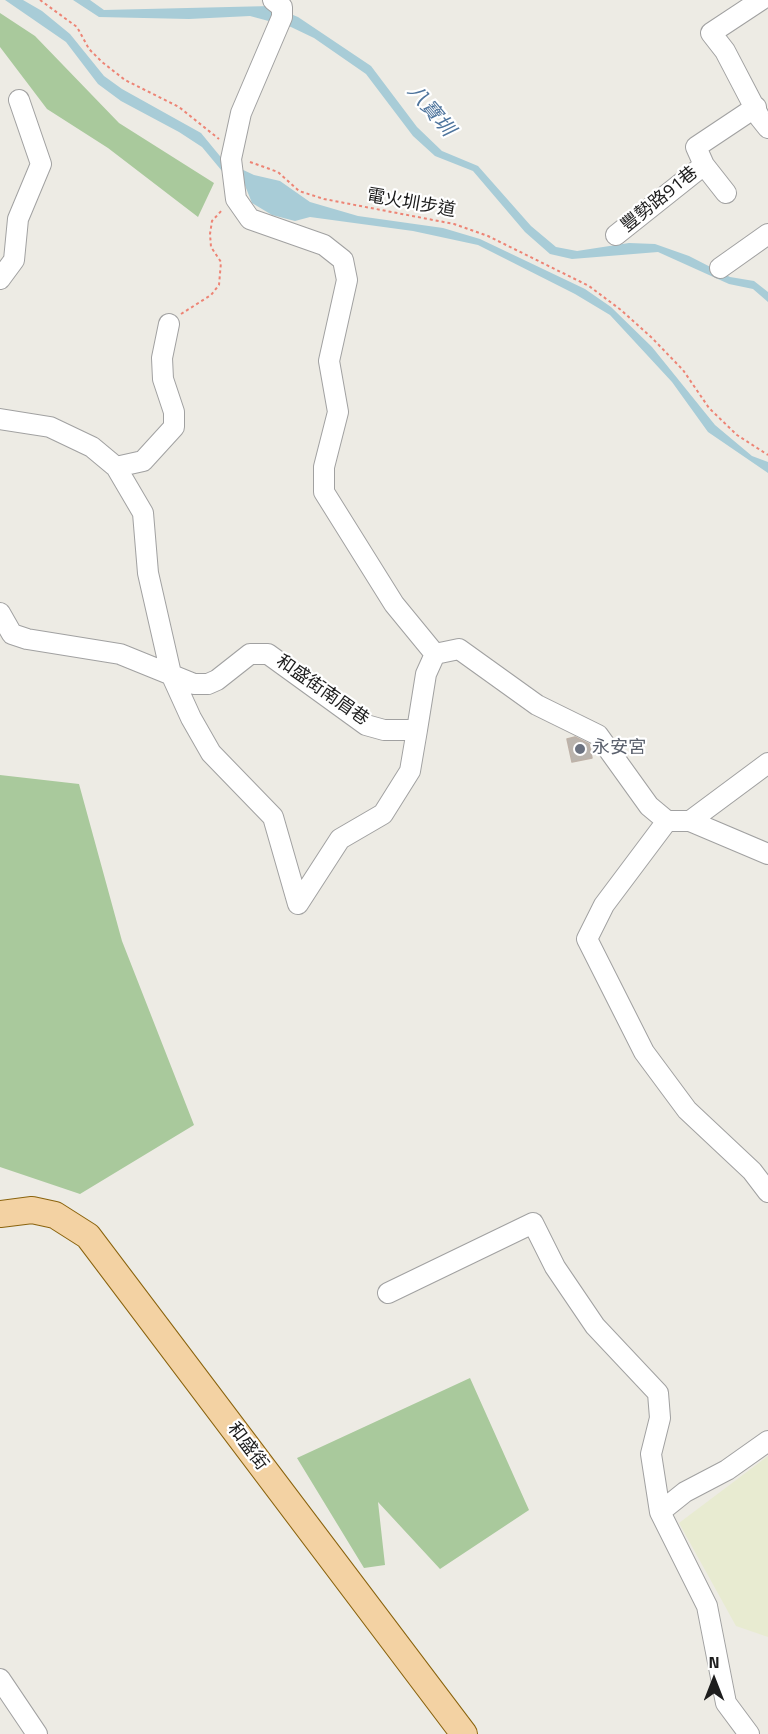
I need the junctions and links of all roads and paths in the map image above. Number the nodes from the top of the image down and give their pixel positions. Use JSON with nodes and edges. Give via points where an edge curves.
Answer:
{"nodes":[{"id":1,"x":40,"y":0,"type":"edge"},
{"id":2,"x":273,"y":0,"type":"edge"},
{"id":3,"x":761,"y":0,"type":"edge"},
{"id":4,"x":18,"y":100,"type":"dead end"},
{"id":5,"x":756,"y":107,"type":"junction"},
{"id":6,"x":768,"y":128,"type":"edge"},
{"id":7,"x":231,"y":159,"type":"junction"},
{"id":8,"x":704,"y":165,"type":"junction"},
{"id":9,"x":726,"y":193,"type":"dead end"},
{"id":10,"x":236,"y":199,"type":"junction"},
{"id":11,"x":768,"y":234,"type":"edge"},
{"id":12,"x":616,"y":235,"type":"dead end"},
{"id":13,"x":720,"y":268,"type":"dead end"},
{"id":14,"x":0,"y":279,"type":"edge"},
{"id":15,"x":169,"y":324,"type":"joint"},
{"id":16,"x":3,"y":424,"type":"edge"},
{"id":17,"x":768,"y":455,"type":"edge"},
{"id":18,"x":116,"y":467,"type":"junction"},
{"id":19,"x":1,"y":616,"type":"edge"},
{"id":20,"x":435,"y":654,"type":"junction"},
{"id":21,"x":171,"y":674,"type":"junction"},
{"id":22,"x":417,"y":730,"type":"junction"},
{"id":23,"x":768,"y":763,"type":"edge"},
{"id":24,"x":667,"y":821,"type":"junction"},
{"id":25,"x":690,"y":821,"type":"junction"},
{"id":26,"x":768,"y":854,"type":"edge"},
{"id":27,"x":768,"y":1192,"type":"edge"},
{"id":28,"x":0,"y":1214,"type":"edge"},
{"id":29,"x":388,"y":1293,"type":"dead end"},
{"id":30,"x":768,"y":1442,"type":"edge"},
{"id":31,"x":660,"y":1512,"type":"junction"},
{"id":32,"x":0,"y":1679,"type":"edge"},
{"id":33,"x":37,"y":1734,"type":"edge"},
{"id":34,"x":464,"y":1734,"type":"edge"},
{"id":35,"x":749,"y":1734,"type":"edge"}],
"edges":[{"from":1,"to":7,"type":"path","via":[[77,27],[89,49],[125,80],[179,107],[202,124],[220,140]]},
{"from":2,"to":7,"type":"street","via":[[282,7],[282,17],[241,113]]},
{"from":3,"to":5,"type":"street","via":[[711,33]]},
{"from":4,"to":14,"type":"street","via":[[41,164],[18,219],[14,260]]},
{"from":5,"to":6,"type":"street"},
{"from":5,"to":8,"type":"street","name":"豐勢路91巷","via":[[696,147]]},
{"from":7,"to":10,"type":"street"},
{"from":7,"to":17,"type":"path","name":"電火圳步道","via":[[265,165],[299,191],[324,200],[433,219],[488,236],[589,286],[652,338],[737,435]]},
{"from":8,"to":9,"type":"street","name":"豐勢路91巷"},
{"from":8,"to":12,"type":"street","name":"豐勢路91巷"},
{"from":10,"to":15,"type":"path","via":[[212,221],[212,247],[221,262],[219,285]]},
{"from":10,"to":20,"type":"street","via":[[250,219],[324,245],[343,260],[347,280],[329,361],[338,412],[324,467],[324,492],[394,604]]},
{"from":11,"to":13,"type":"street"},
{"from":15,"to":18,"type":"street","via":[[162,358],[163,379],[174,412],[174,427],[143,461]]},
{"from":16,"to":18,"type":"street","via":[[51,427],[92,447]]},
{"from":18,"to":21,"type":"street","via":[[143,513],[148,573]]},
{"from":19,"to":21,"type":"street","name":"和盛街南眉巷","via":[[12,634],[120,654]]},
{"from":20,"to":22,"type":"street","via":[[426,674]]},
{"from":20,"to":24,"type":"street","via":[[459,649],[537,705],[598,735],[649,806]]},
{"from":21,"to":22,"type":"street","name":"和盛街南眉巷","via":[[194,684],[208,684],[250,654],[268,654],[366,725],[384,730]]},
{"from":21,"to":22,"type":"street","via":[[211,753],[273,817],[298,904],[340,839],[382,814],[410,771]]},
{"from":23,"to":25,"type":"street"},
{"from":24,"to":25,"type":"street"},
{"from":24,"to":27,"type":"street","via":[[604,905],[586,939],[644,1052],[687,1110],[752,1171]]},
{"from":25,"to":26,"type":"street"},
{"from":28,"to":34,"type":"main road","name":"和盛街","via":[[32,1210],[55,1215],[88,1236]]},
{"from":29,"to":31,"type":"street","via":[[533,1223],[555,1267],[595,1326],[658,1393],[660,1418],[651,1454]]},
{"from":30,"to":31,"type":"street","via":[[685,1492]]},
{"from":31,"to":35,"type":"street","via":[[707,1606],[726,1703]]},
{"from":32,"to":33,"type":"street"}]}
